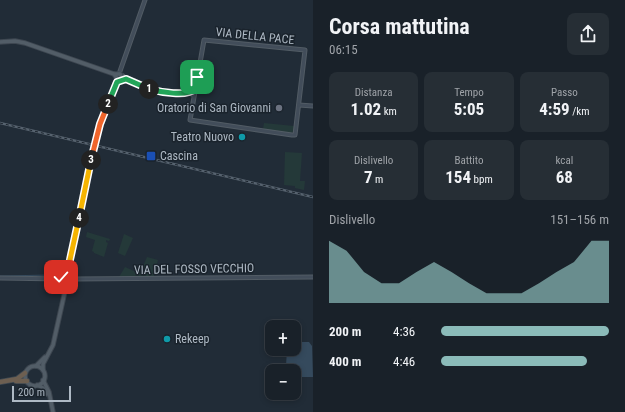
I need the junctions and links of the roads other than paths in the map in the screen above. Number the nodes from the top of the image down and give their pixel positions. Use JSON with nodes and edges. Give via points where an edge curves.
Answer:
{"nodes":[{"id":1,"x":145,"y":0,"type":"edge"},
{"id":2,"x":0,"y":42,"type":"edge"},
{"id":3,"x":120,"y":77,"type":"junction"},
{"id":4,"x":195,"y":89,"type":"junction"},
{"id":5,"x":189,"y":93,"type":"junction"},
{"id":6,"x":194,"y":95,"type":"junction"},
{"id":7,"x":299,"y":105,"type":"junction"},
{"id":8,"x":313,"y":106,"type":"edge"},
{"id":9,"x":313,"y":276,"type":"edge"},
{"id":10,"x":0,"y":278,"type":"edge"},
{"id":11,"x":66,"y":278,"type":"junction"},
{"id":12,"x":49,"y":353,"type":"junction"},
{"id":13,"x":36,"y":366,"type":"junction"},
{"id":14,"x":43,"y":370,"type":"junction"},
{"id":15,"x":25,"y":373,"type":"junction"},
{"id":16,"x":43,"y":380,"type":"junction"},
{"id":17,"x":27,"y":382,"type":"junction"},
{"id":18,"x":0,"y":383,"type":"edge"},
{"id":19,"x":37,"y":385,"type":"junction"},
{"id":20,"x":50,"y":398,"type":"junction"},
{"id":21,"x":53,"y":412,"type":"edge"}],
"edges":[{"from":1,"to":3,"type":"main road"},
{"from":2,"to":3,"type":"main road","via":[[25,43]]},
{"from":3,"to":5,"type":"main road","via":[[155,90]]},
{"from":3,"to":11,"type":"main road","bridge":true,"via":[[103,115],[93,151]]},
{"from":4,"to":5,"type":"main road"},
{"from":4,"to":6,"type":"main road"},
{"from":4,"to":7,"type":"main road","name":"VIA DELLA PACE","via":[[204,40],[305,50]]},
{"from":5,"to":6,"type":"main road"},
{"from":6,"to":7,"type":"main road","via":[[189,119],[293,136],[296,133]]},
{"from":7,"to":8,"type":"main road"},
{"from":9,"to":11,"type":"main road","name":"VIA DEL FOSSO VECCHIO"},
{"from":10,"to":11,"type":"main road","name":"VIA DEL FOSSO VECCHIO"},
{"from":11,"to":12,"type":"main road"},
{"from":12,"to":13,"type":"main road"},
{"from":12,"to":14,"type":"main road"},
{"from":13,"to":14,"type":"main road"},
{"from":13,"to":15,"type":"main road","via":[[30,367]]},
{"from":14,"to":16,"type":"main road"},
{"from":15,"to":17,"type":"main road"},
{"from":15,"to":18,"type":"highway","via":[[17,379]]},
{"from":16,"to":19,"type":"main road"},
{"from":16,"to":20,"type":"main road"},
{"from":17,"to":18,"type":"highway"},
{"from":17,"to":19,"type":"main road"},
{"from":19,"to":20,"type":"main road","via":[[45,390]]},
{"from":20,"to":21,"type":"main road"}]}
